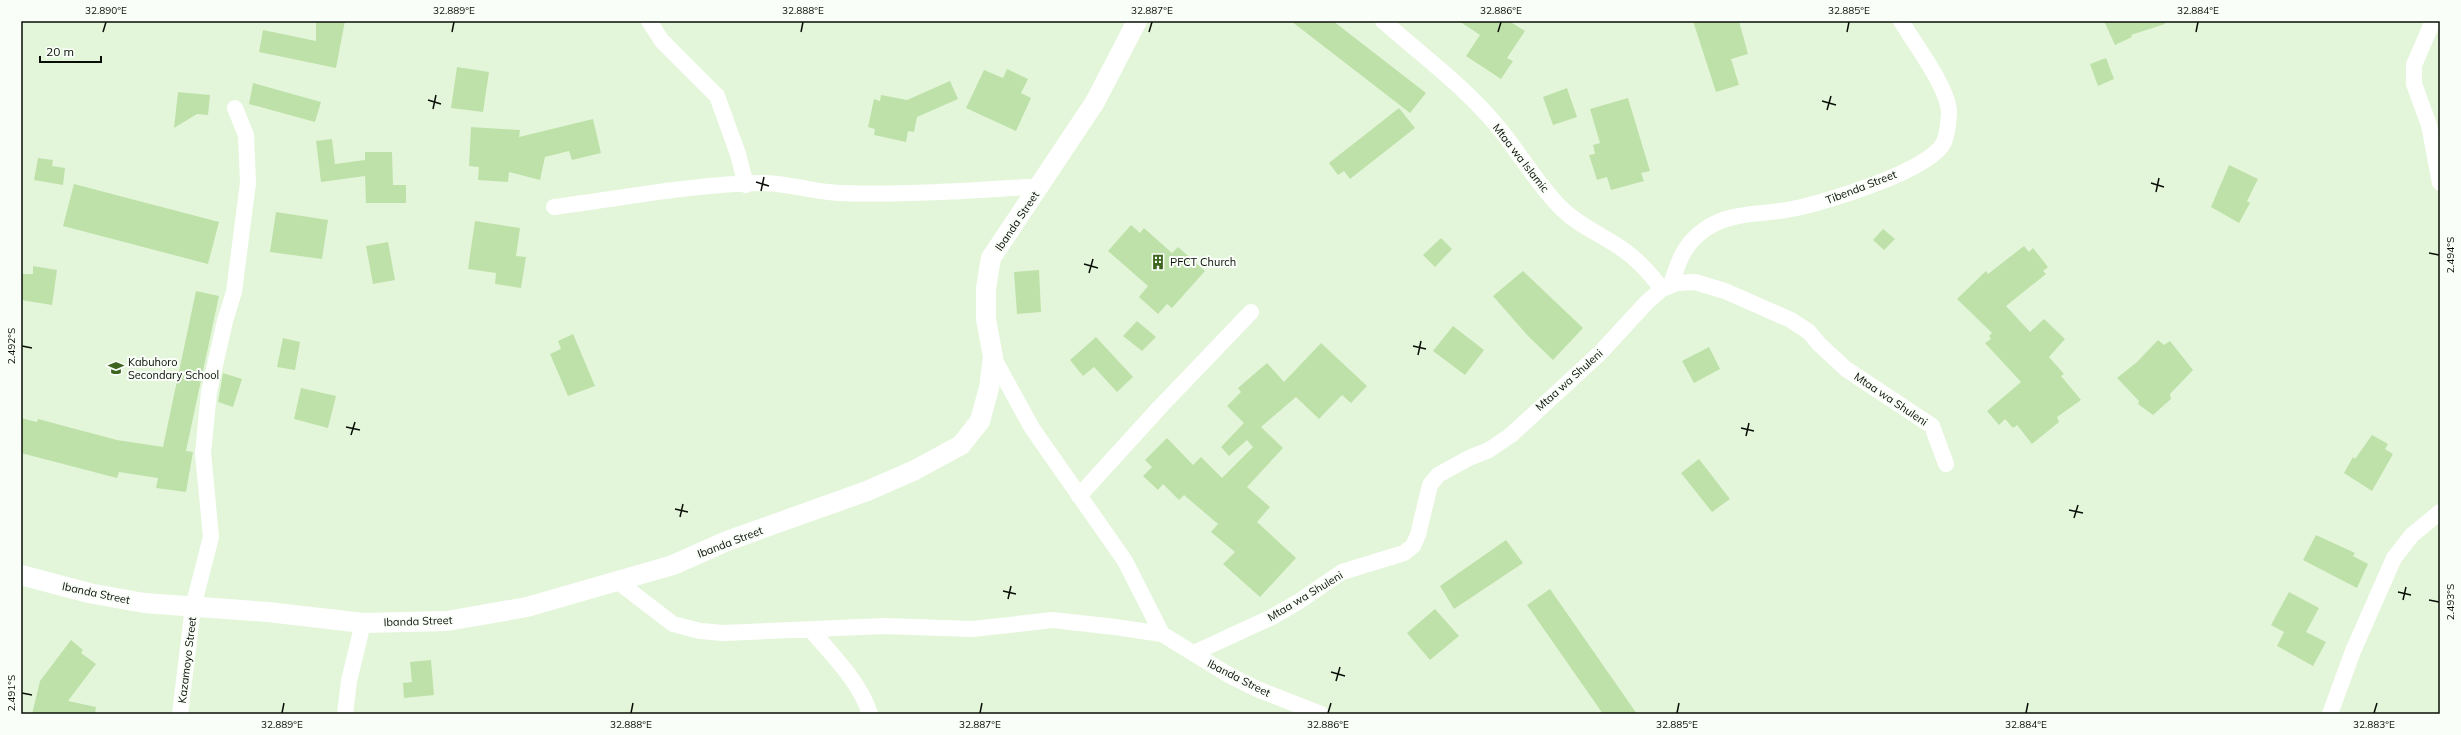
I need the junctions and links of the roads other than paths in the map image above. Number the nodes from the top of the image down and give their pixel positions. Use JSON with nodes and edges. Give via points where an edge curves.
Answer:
{"nodes":[{"id":1,"x":649,"y":21,"type":"edge"},
{"id":2,"x":1136,"y":21,"type":"edge"},
{"id":3,"x":1383,"y":21,"type":"edge"},
{"id":4,"x":1901,"y":21,"type":"edge"},
{"id":5,"x":2433,"y":21,"type":"edge"},
{"id":6,"x":235,"y":108,"type":"dead end"},
{"id":7,"x":2440,"y":184,"type":"edge"},
{"id":8,"x":746,"y":185,"type":"junction"},
{"id":9,"x":1036,"y":192,"type":"junction"},
{"id":10,"x":554,"y":207,"type":"dead end"},
{"id":11,"x":1666,"y":287,"type":"junction"},
{"id":12,"x":1251,"y":312,"type":"dead end"},
{"id":13,"x":993,"y":357,"type":"junction"},
{"id":14,"x":1946,"y":464,"type":"dead end"},
{"id":15,"x":1079,"y":496,"type":"junction"},
{"id":16,"x":2440,"y":512,"type":"edge"},
{"id":17,"x":21,"y":575,"type":"edge"},
{"id":18,"x":617,"y":581,"type":"junction"},
{"id":19,"x":193,"y":607,"type":"junction"},
{"id":20,"x":363,"y":623,"type":"junction"},
{"id":21,"x":812,"y":631,"type":"junction"},
{"id":22,"x":1162,"y":634,"type":"junction"},
{"id":23,"x":1194,"y":653,"type":"junction"},
{"id":24,"x":180,"y":714,"type":"edge"},
{"id":25,"x":345,"y":714,"type":"edge"},
{"id":26,"x":870,"y":714,"type":"edge"},
{"id":27,"x":1321,"y":714,"type":"edge"},
{"id":28,"x":2330,"y":714,"type":"edge"}],
"edges":[{"from":1,"to":8,"type":"street","via":[[662,41],[717,96]]},
{"from":2,"to":9,"type":"street","name":"Ibanda Street","via":[[1095,102]]},
{"from":3,"to":11,"type":"street","name":"Mtaa wa Islamic","via":[[1471,99],[1502,132],[1534,178],[1562,209],[1628,253]]},
{"from":4,"to":11,"type":"street","name":"Tibenda Street","via":[[1940,86],[1949,111],[1944,142],[1927,159],[1873,185],[1822,203],[1790,210],[1736,215],[1706,229],[1690,241]]},
{"from":5,"to":7,"type":"street","via":[[2414,65],[2414,84],[2429,125]]},
{"from":6,"to":19,"type":"street","name":"Kazamoyo Street","via":[[246,135],[248,183],[234,292],[209,392],[203,453],[211,537]]},
{"from":8,"to":9,"type":"street","via":[[762,183],[813,192],[841,193],[968,191],[1028,187]]},
{"from":8,"to":10,"type":"street","via":[[707,187]]},
{"from":9,"to":13,"type":"street","name":"Ibanda Street","via":[[991,258],[986,288],[986,319]]},
{"from":11,"to":14,"type":"street","name":"Mtaa wa Shuleni","via":[[1695,282],[1726,291],[1791,320],[1809,332],[1846,369],[1932,426]]},
{"from":11,"to":23,"type":"street","name":"Mtaa wa Shuleni","via":[[1647,302],[1600,353],[1511,435],[1490,450],[1438,475],[1430,485],[1418,535],[1408,549],[1369,565],[1342,572],[1272,617]]},
{"from":12,"to":15,"type":"street"},
{"from":13,"to":15,"type":"street","via":[[1032,428]]},
{"from":13,"to":18,"type":"street","name":"Ibanda Street","via":[[989,388],[980,421],[961,445],[915,470],[867,491],[727,541],[673,565]]},
{"from":15,"to":22,"type":"street","via":[[1125,562]]},
{"from":16,"to":28,"type":"street","via":[[2412,535],[2394,558],[2353,651]]},
{"from":17,"to":19,"type":"street","name":"Ibanda Street","via":[[136,602]]},
{"from":18,"to":20,"type":"street","name":"Ibanda Street","via":[[527,608],[447,621]]},
{"from":18,"to":21,"type":"street","via":[[667,621],[683,628],[724,633]]},
{"from":19,"to":20,"type":"street","name":"Ibanda Street","via":[[268,612]]},
{"from":19,"to":24,"type":"street","name":"Kazamoyo Street"},
{"from":20,"to":25,"type":"street","via":[[349,681]]},
{"from":21,"to":22,"type":"street","via":[[884,626],[973,628],[1052,620]]},
{"from":21,"to":26,"type":"street","via":[[845,671],[868,706]]},
{"from":22,"to":23,"type":"street","name":"Ibanda Street"},
{"from":23,"to":27,"type":"street","name":"Ibanda Street","via":[[1257,689]]}]}
